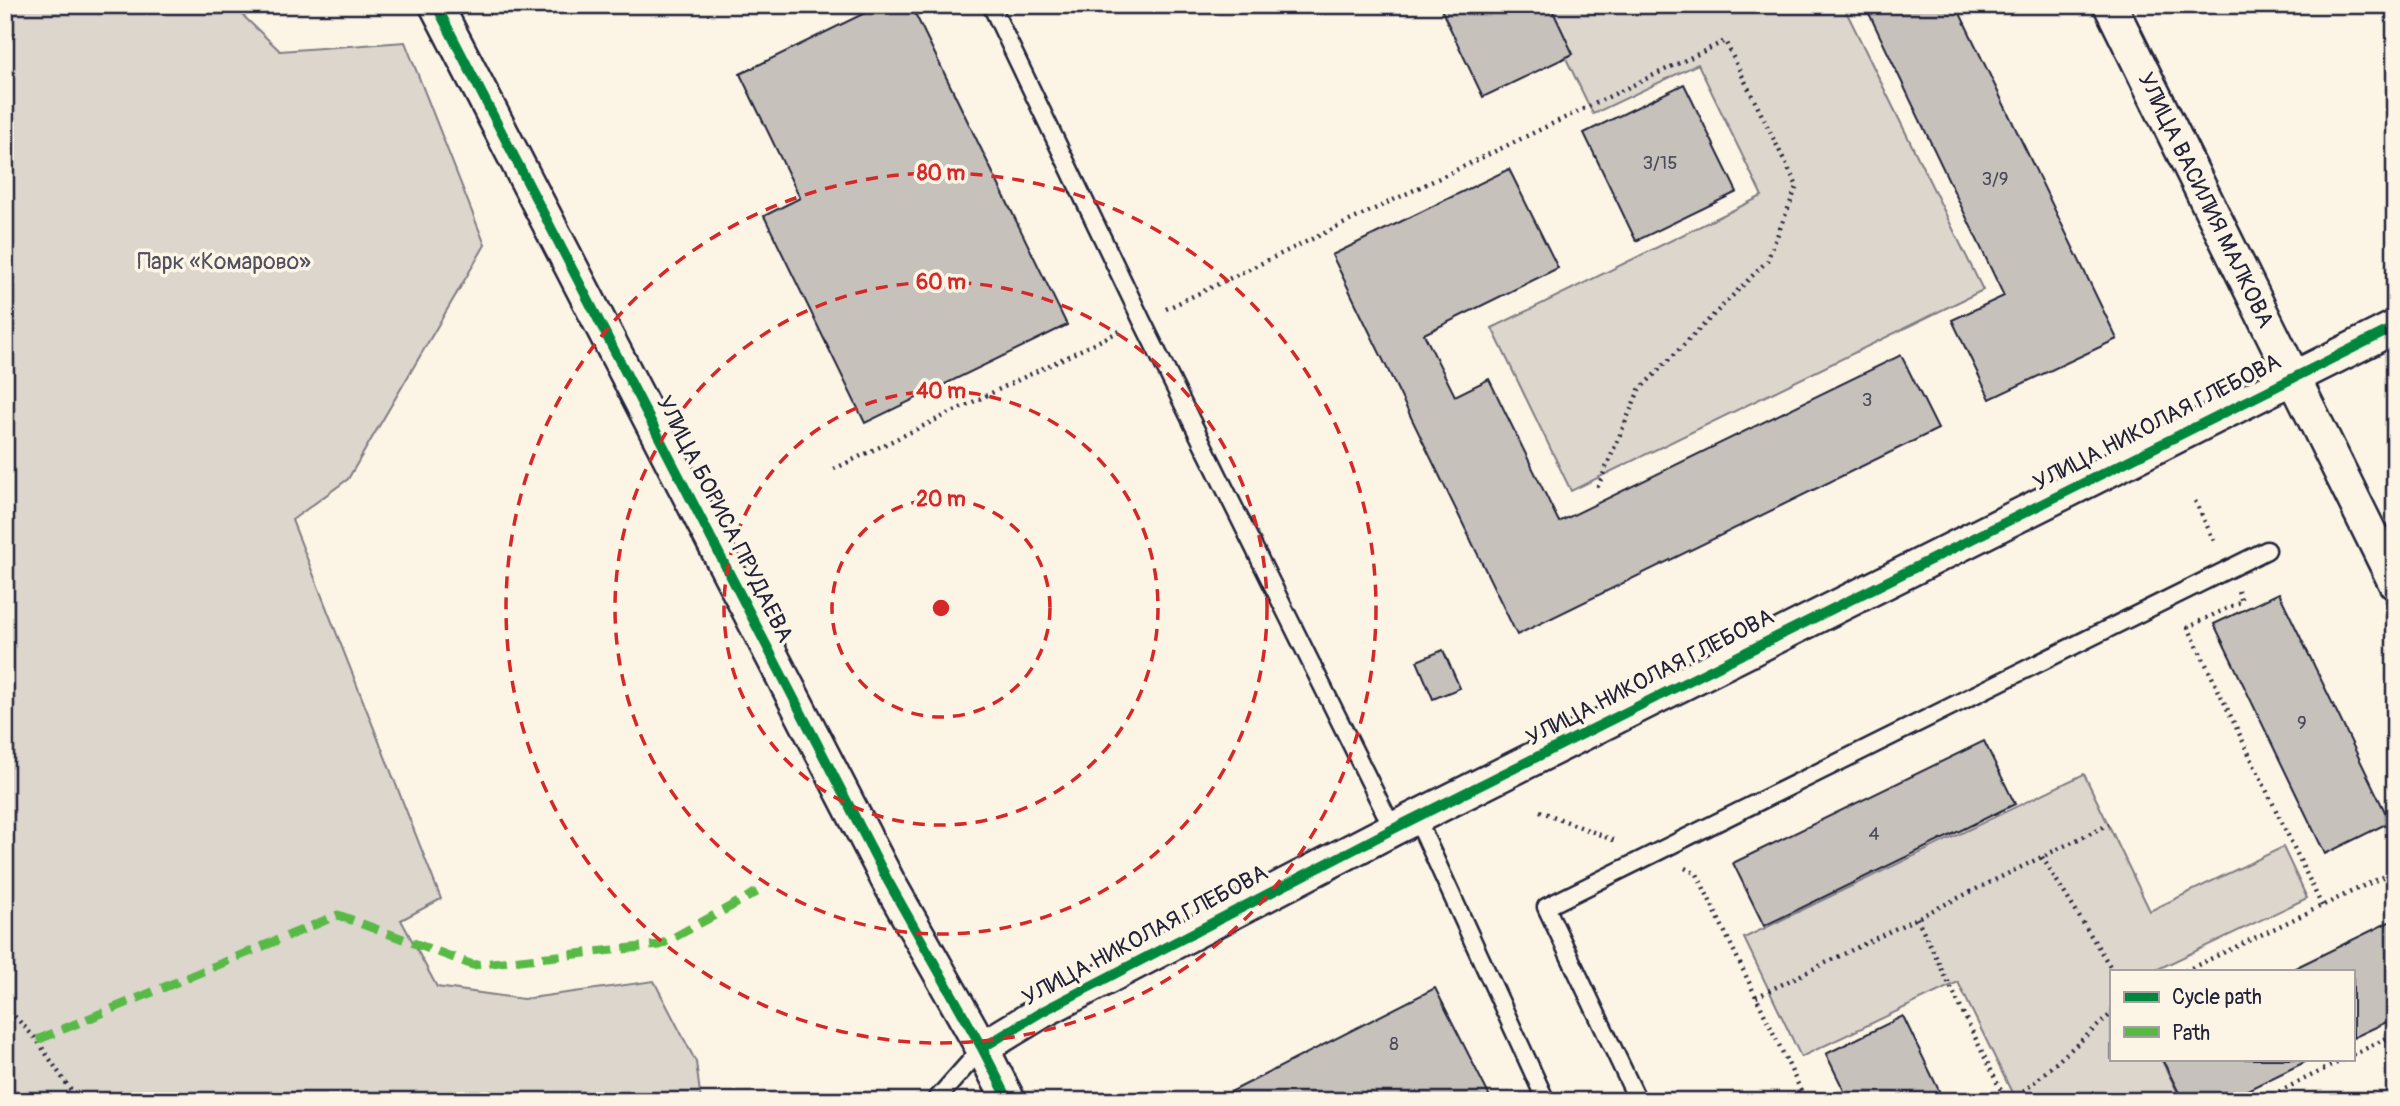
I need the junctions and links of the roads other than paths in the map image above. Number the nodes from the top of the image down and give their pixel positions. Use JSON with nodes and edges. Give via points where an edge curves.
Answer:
{"nodes":[{"id":1,"x":436,"y":5,"type":"edge"},
{"id":2,"x":992,"y":5,"type":"edge"},
{"id":3,"x":2110,"y":5,"type":"edge"},
{"id":4,"x":2395,"y":327,"type":"edge"},
{"id":5,"x":2294,"y":377,"type":"junction"},
{"id":6,"x":2267,"y":550,"type":"dead end"},
{"id":7,"x":2395,"y":583,"type":"edge"},
{"id":8,"x":1405,"y":823,"type":"junction"},
{"id":9,"x":982,"y":1048,"type":"junction"},
{"id":10,"x":935,"y":1101,"type":"edge"},
{"id":11,"x":1009,"y":1101,"type":"edge"},
{"id":12,"x":1546,"y":1101,"type":"edge"},
{"id":13,"x":1638,"y":1101,"type":"edge"}],
"edges":[{"from":1,"to":9,"type":"street","name":"УЛИЦА БОРИСА ПРУДАЕВА","via":[[882,869]]},
{"from":2,"to":8,"type":"lane","via":[[1142,321]]},
{"from":3,"to":5,"type":"street","name":"УЛИЦА ВАСИЛИЯ МАЛКОВА"},
{"from":4,"to":5,"type":"street","name":"УЛИЦА НИКОЛАЯ ГЛЕБОВА"},
{"from":5,"to":7,"type":"street","name":"УЛИЦА ВАСИЛИЯ МАЛКОВА"},
{"from":5,"to":8,"type":"street","name":"УЛИЦА НИКОЛАЯ ГЛЕБОВА"},
{"from":6,"to":13,"type":"lane","via":[[1546,907]]},
{"from":8,"to":9,"type":"street","name":"УЛИЦА НИКОЛАЯ ГЛЕБОВА","via":[[1043,1011]]},
{"from":8,"to":12,"type":"lane"},
{"from":9,"to":10,"type":"lane"},
{"from":9,"to":11,"type":"street"}]}
